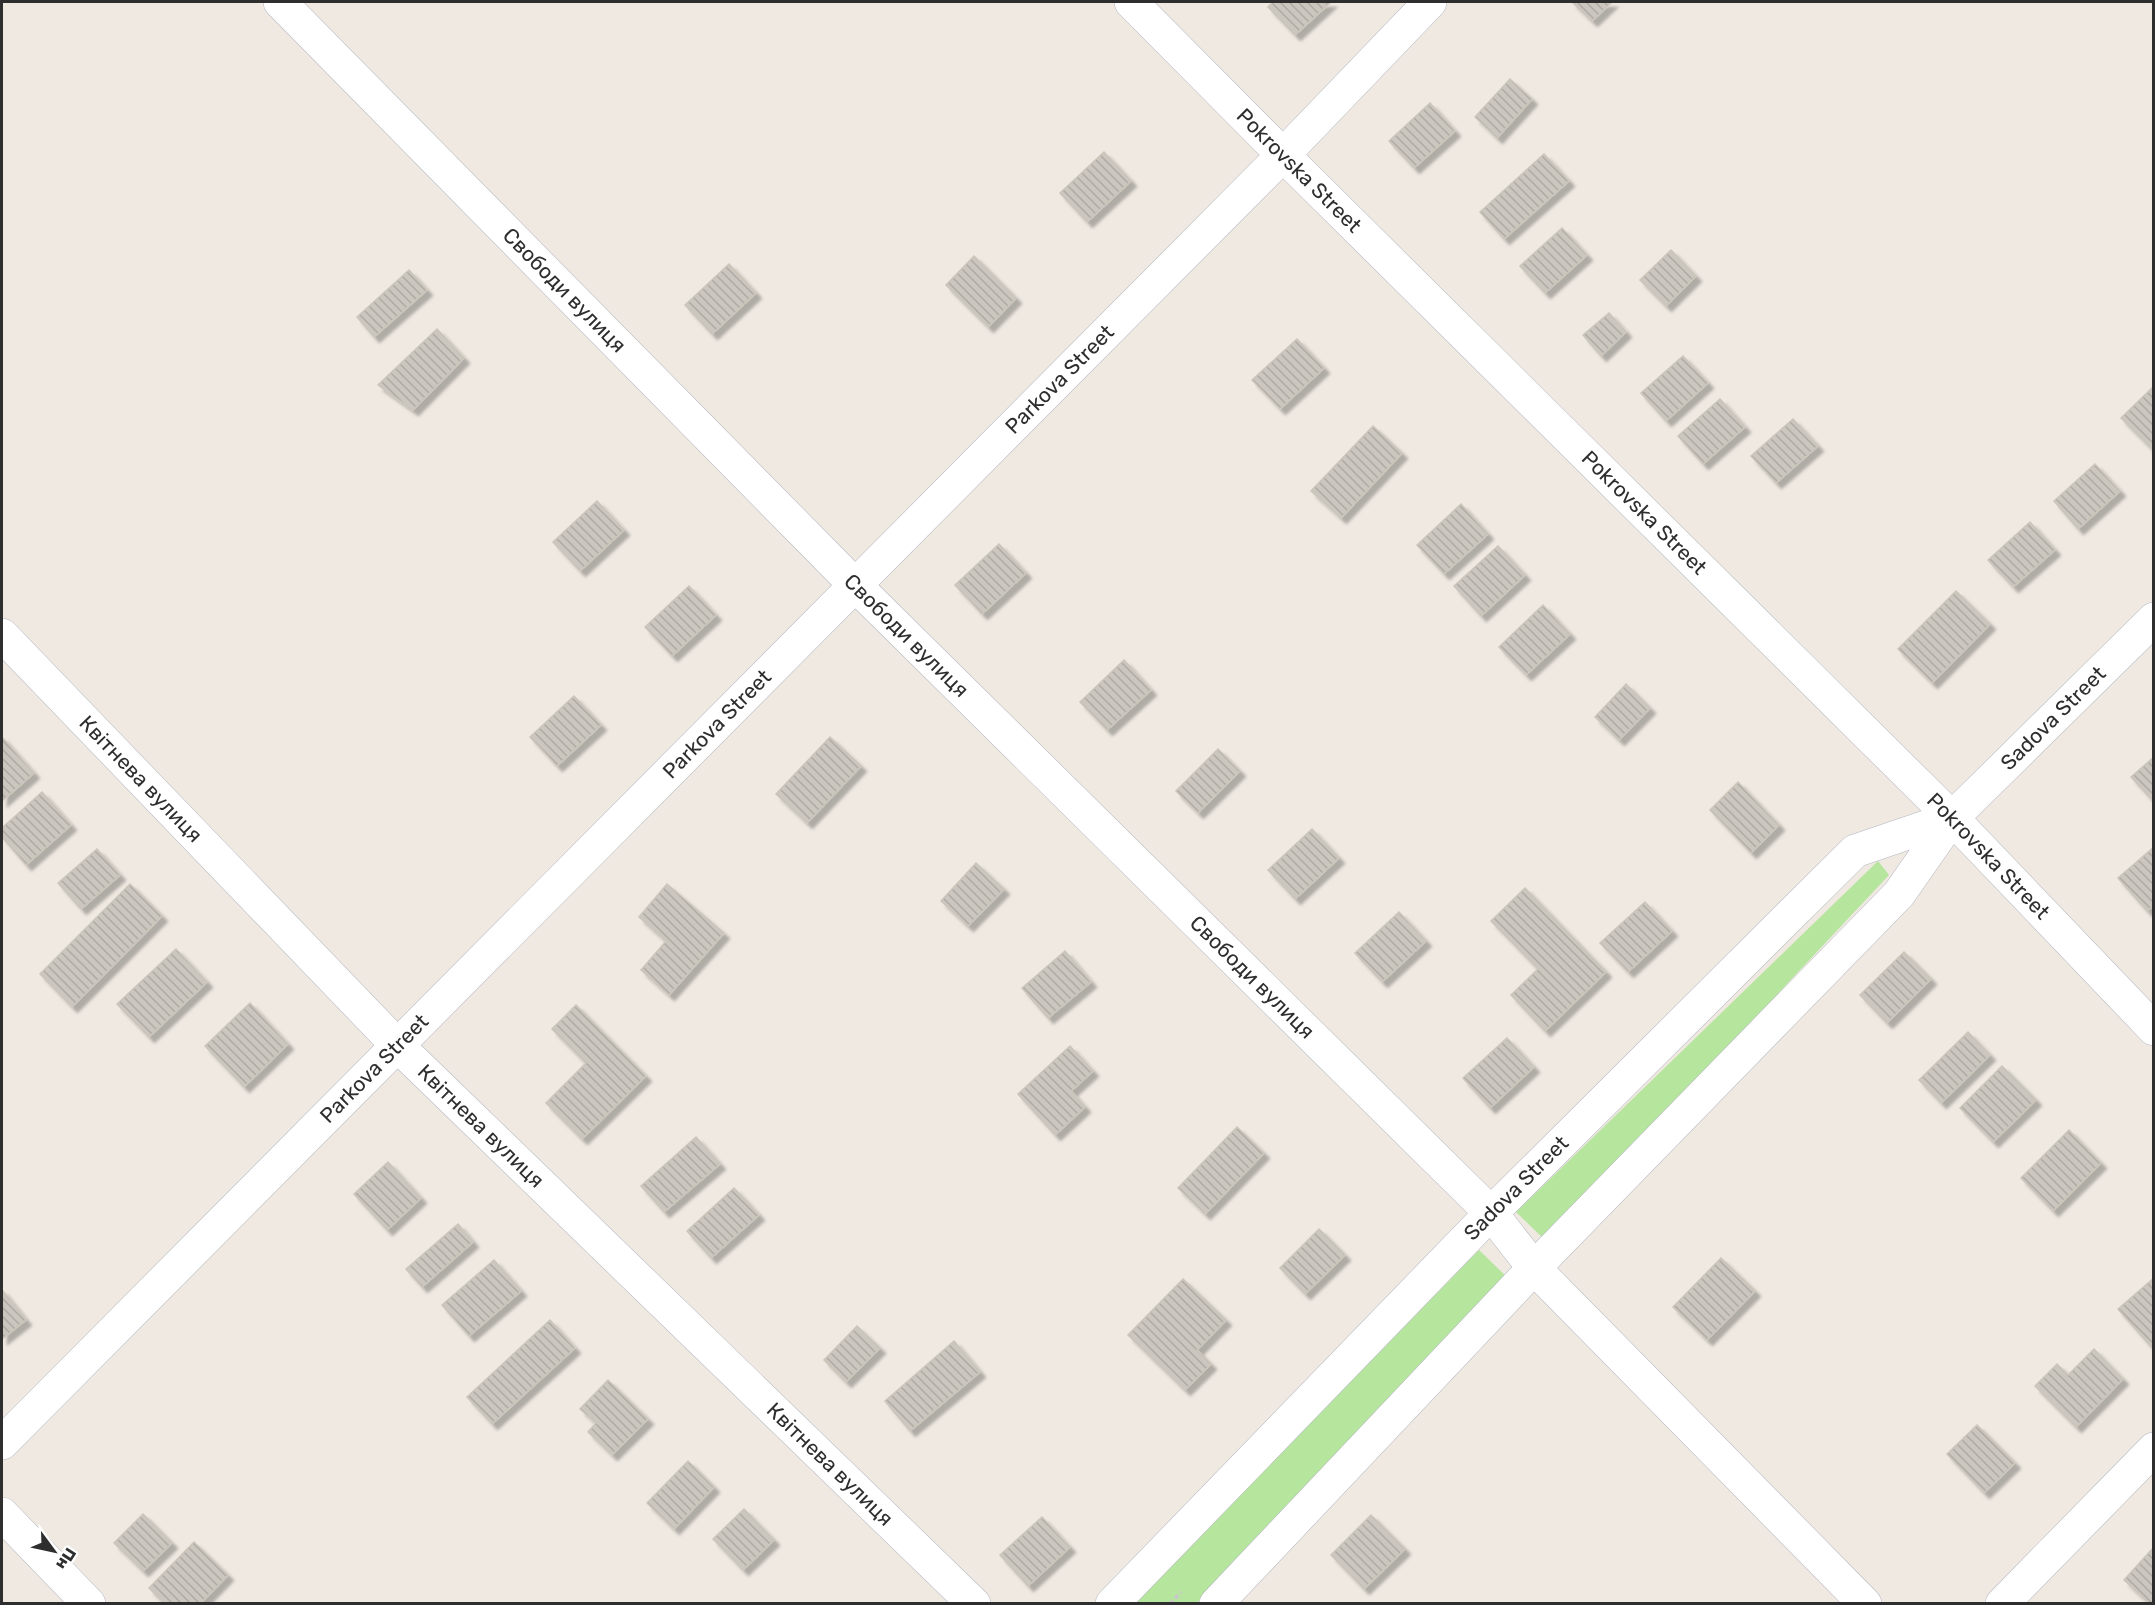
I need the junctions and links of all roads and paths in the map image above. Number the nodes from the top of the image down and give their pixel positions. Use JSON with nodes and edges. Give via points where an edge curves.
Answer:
{"nodes":[{"id":1,"x":280,"y":2,"type":"edge"},
{"id":2,"x":1131,"y":2,"type":"edge"},
{"id":3,"x":1430,"y":2,"type":"edge"},
{"id":4,"x":1283,"y":155,"type":"junction"},
{"id":5,"x":856,"y":586,"type":"junction"},
{"id":6,"x":2154,"y":619,"type":"edge"},
{"id":7,"x":2,"y":635,"type":"edge"},
{"id":8,"x":1952,"y":818,"type":"junction"},
{"id":9,"x":2154,"y":1029,"type":"edge"},
{"id":10,"x":397,"y":1045,"type":"junction"},
{"id":11,"x":1491,"y":1213,"type":"junction"},
{"id":12,"x":1534,"y":1268,"type":"junction"},
{"id":13,"x":2,"y":1443,"type":"edge"},
{"id":14,"x":2154,"y":1449,"type":"edge"},
{"id":15,"x":2,"y":1514,"type":"edge"},
{"id":16,"x":89,"y":1604,"type":"edge"},
{"id":17,"x":974,"y":1604,"type":"edge"},
{"id":18,"x":1112,"y":1604,"type":"edge"},
{"id":19,"x":1216,"y":1604,"type":"edge"},
{"id":20,"x":1865,"y":1604,"type":"edge"},
{"id":21,"x":2002,"y":1604,"type":"edge"}],
"edges":[{"from":1,"to":5,"type":"street","name":"Свободи вулиця"},
{"from":2,"to":4,"type":"street","name":"Pokrovska Street"},
{"from":3,"to":4,"type":"street","name":"Parkova Street"},
{"from":4,"to":5,"type":"street","name":"Parkova Street"},
{"from":4,"to":8,"type":"street","name":"Pokrovska Street"},
{"from":5,"to":10,"type":"street","name":"Parkova Street"},
{"from":5,"to":11,"type":"street","name":"Свободи вулиця"},
{"from":6,"to":8,"type":"street","name":"Sadova Street"},
{"from":7,"to":10,"type":"street","name":"Квітнева вулиця"},
{"from":8,"to":9,"type":"street","name":"Pokrovska Street"},
{"from":8,"to":11,"type":"street","name":"Sadova Street","via":[[1855,851]]},
{"from":8,"to":12,"type":"street","name":"Sadova Street","via":[[1899,894]]},
{"from":10,"to":13,"type":"street","name":"Parkova Street"},
{"from":10,"to":17,"type":"street","name":"Квітнева вулиця"},
{"from":11,"to":12,"type":"street","name":"Свободи вулиця"},
{"from":11,"to":18,"type":"street","name":"Sadova Street"},
{"from":12,"to":19,"type":"street","name":"Sadova Street"},
{"from":12,"to":20,"type":"street","name":"Свободи вулиця"},
{"from":14,"to":21,"type":"street"},
{"from":15,"to":16,"type":"street"}]}
